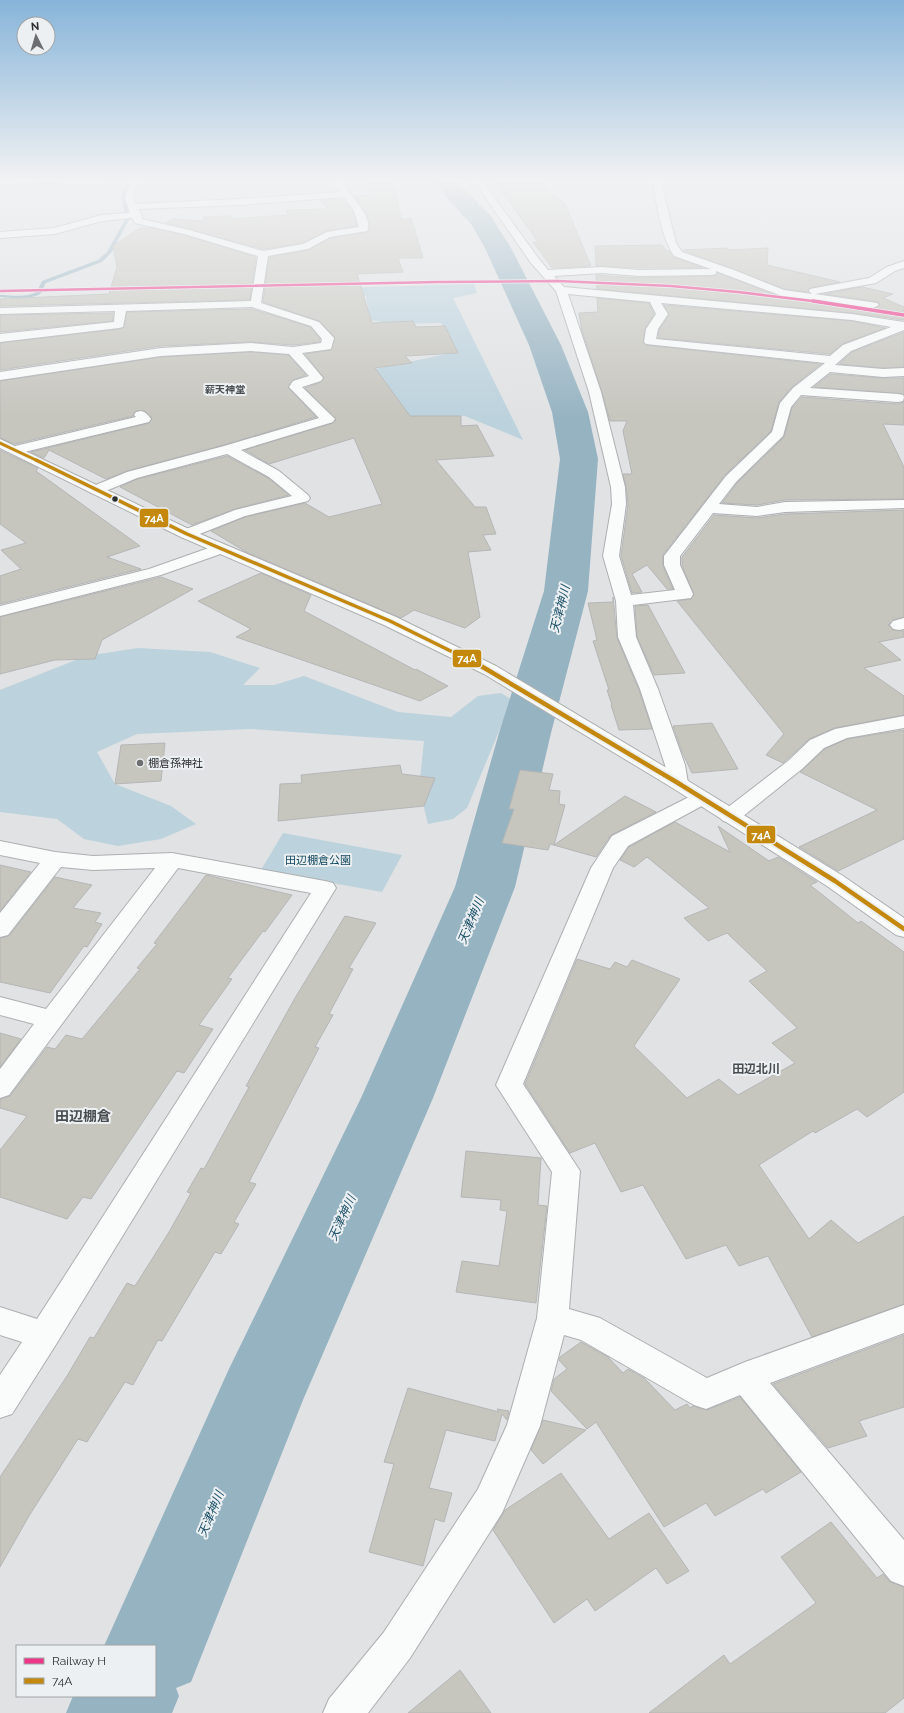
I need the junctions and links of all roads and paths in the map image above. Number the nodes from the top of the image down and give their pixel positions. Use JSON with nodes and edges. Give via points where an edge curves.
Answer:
{"nodes":[{"id":1,"x":262,"y":258,"type":"edge"},
{"id":2,"x":535,"y":258,"type":"edge"},
{"id":3,"x":689,"y":258,"type":"edge"},
{"id":4,"x":904,"y":264,"type":"edge"},
{"id":5,"x":730,"y":272,"type":"junction"},
{"id":6,"x":546,"y":273,"type":"junction"},
{"id":7,"x":561,"y":290,"type":"junction"},
{"id":8,"x":796,"y":294,"type":"junction"},
{"id":9,"x":654,"y":300,"type":"junction"},
{"id":10,"x":252,"y":304,"type":"junction"},
{"id":11,"x":121,"y":307,"type":"junction"},
{"id":12,"x":881,"y":307,"type":"dead end"},
{"id":13,"x":0,"y":311,"type":"edge"},
{"id":14,"x":904,"y":326,"type":"edge"},
{"id":15,"x":0,"y":338,"type":"edge"},
{"id":16,"x":293,"y":351,"type":"junction"},
{"id":17,"x":830,"y":364,"type":"junction"},
{"id":18,"x":904,"y":372,"type":"edge"},
{"id":19,"x":0,"y":376,"type":"edge"},
{"id":20,"x":798,"y":391,"type":"junction"},
{"id":21,"x":898,"y":398,"type":"dead end"},
{"id":22,"x":141,"y":415,"type":"dead end"},
{"id":23,"x":8,"y":446,"type":"edge"},
{"id":24,"x":229,"y":449,"type":"junction"},
{"id":25,"x":96,"y":490,"type":"junction"},
{"id":26,"x":904,"y":504,"type":"edge"},
{"id":27,"x":709,"y":508,"type":"junction"},
{"id":28,"x":187,"y":534,"type":"junction"},
{"id":29,"x":220,"y":549,"type":"junction"},
{"id":30,"x":624,"y":601,"type":"junction"},
{"id":31,"x":0,"y":611,"type":"edge"},
{"id":32,"x":904,"y":722,"type":"edge"},
{"id":33,"x":678,"y":783,"type":"junction"},
{"id":34,"x":702,"y":798,"type":"junction"},
{"id":35,"x":730,"y":816,"type":"junction"},
{"id":36,"x":0,"y":848,"type":"edge"},
{"id":37,"x":55,"y":859,"type":"junction"},
{"id":38,"x":172,"y":860,"type":"junction"},
{"id":39,"x":904,"y":928,"type":"edge"},
{"id":40,"x":0,"y":929,"type":"edge"},
{"id":41,"x":0,"y":1006,"type":"edge"},
{"id":42,"x":52,"y":1020,"type":"junction"},
{"id":43,"x":0,"y":1088,"type":"edge"},
{"id":44,"x":553,"y":1318,"type":"junction"},
{"id":45,"x":904,"y":1319,"type":"edge"},
{"id":46,"x":0,"y":1321,"type":"edge"},
{"id":47,"x":44,"y":1336,"type":"junction"},
{"id":48,"x":745,"y":1377,"type":"junction"},
{"id":49,"x":0,"y":1403,"type":"edge"},
{"id":50,"x":904,"y":1568,"type":"edge"},
{"id":51,"x":343,"y":1713,"type":"edge"}],
"edges":[{"from":1,"to":10,"type":"street","via":[[256,302]]},
{"from":2,"to":6,"type":"street"},
{"from":3,"to":5,"type":"street"},
{"from":4,"to":8,"type":"street","via":[[872,281]]},
{"from":5,"to":6,"type":"street","via":[[639,273],[602,270]]},
{"from":5,"to":8,"type":"street","via":[[782,293]]},
{"from":6,"to":7,"type":"street"},
{"from":7,"to":9,"type":"street"},
{"from":7,"to":30,"type":"street","via":[[595,392],[616,480],[619,504],[611,556]]},
{"from":8,"to":12,"type":"street"},
{"from":9,"to":14,"type":"street","via":[[836,316]]},
{"from":9,"to":17,"type":"street","via":[[662,314],[652,329],[650,342]]},
{"from":10,"to":11,"type":"street"},
{"from":10,"to":16,"type":"street","via":[[316,324],[328,338],[327,346]]},
{"from":11,"to":13,"type":"street"},
{"from":11,"to":15,"type":"street","via":[[119,325]]},
{"from":14,"to":17,"type":"street","via":[[847,348]]},
{"from":16,"to":19,"type":"street","via":[[251,347],[161,352]]},
{"from":16,"to":24,"type":"street","via":[[317,378],[297,384],[295,387],[328,419]]},
{"from":17,"to":18,"type":"street","via":[[883,373]]},
{"from":17,"to":20,"type":"street"},
{"from":20,"to":21,"type":"street"},
{"from":20,"to":27,"type":"street","via":[[785,406],[778,433],[745,464]]},
{"from":22,"to":23,"type":"street","via":[[144,419],[61,438]]},
{"from":23,"to":25,"type":"street"},
{"from":24,"to":25,"type":"street","via":[[132,475]]},
{"from":24,"to":28,"type":"street","via":[[274,474],[303,498],[240,514]]},
{"from":25,"to":28,"type":"street"},
{"from":26,"to":27,"type":"street","via":[[785,507],[747,512]]},
{"from":27,"to":30,"type":"street","via":[[672,556],[672,565],[685,594]]},
{"from":28,"to":29,"type":"street"},
{"from":29,"to":31,"type":"street","via":[[155,572]]},
{"from":29,"to":33,"type":"street","via":[[390,621],[490,670]]},
{"from":30,"to":33,"type":"street","via":[[627,638],[649,689],[675,765]]},
{"from":32,"to":35,"type":"street","via":[[842,733],[817,744],[795,765]]},
{"from":33,"to":34,"type":"street"},
{"from":34,"to":35,"type":"street"},
{"from":34,"to":44,"type":"street","via":[[620,841],[602,868],[509,1085],[566,1171]]},
{"from":35,"to":39,"type":"street","via":[[835,881]]},
{"from":36,"to":37,"type":"street"},
{"from":37,"to":38,"type":"street","via":[[93,863]]},
{"from":37,"to":40,"type":"street"},
{"from":38,"to":42,"type":"street"},
{"from":38,"to":47,"type":"street","via":[[325,888]]},
{"from":41,"to":42,"type":"street"},
{"from":42,"to":43,"type":"street"},
{"from":44,"to":48,"type":"street","via":[[589,1328],[706,1394]]},
{"from":44,"to":51,"type":"street","via":[[522,1426],[490,1501],[397,1645]]},
{"from":45,"to":48,"type":"street"},
{"from":46,"to":47,"type":"street"},
{"from":47,"to":49,"type":"street"},
{"from":48,"to":50,"type":"street"}]}
